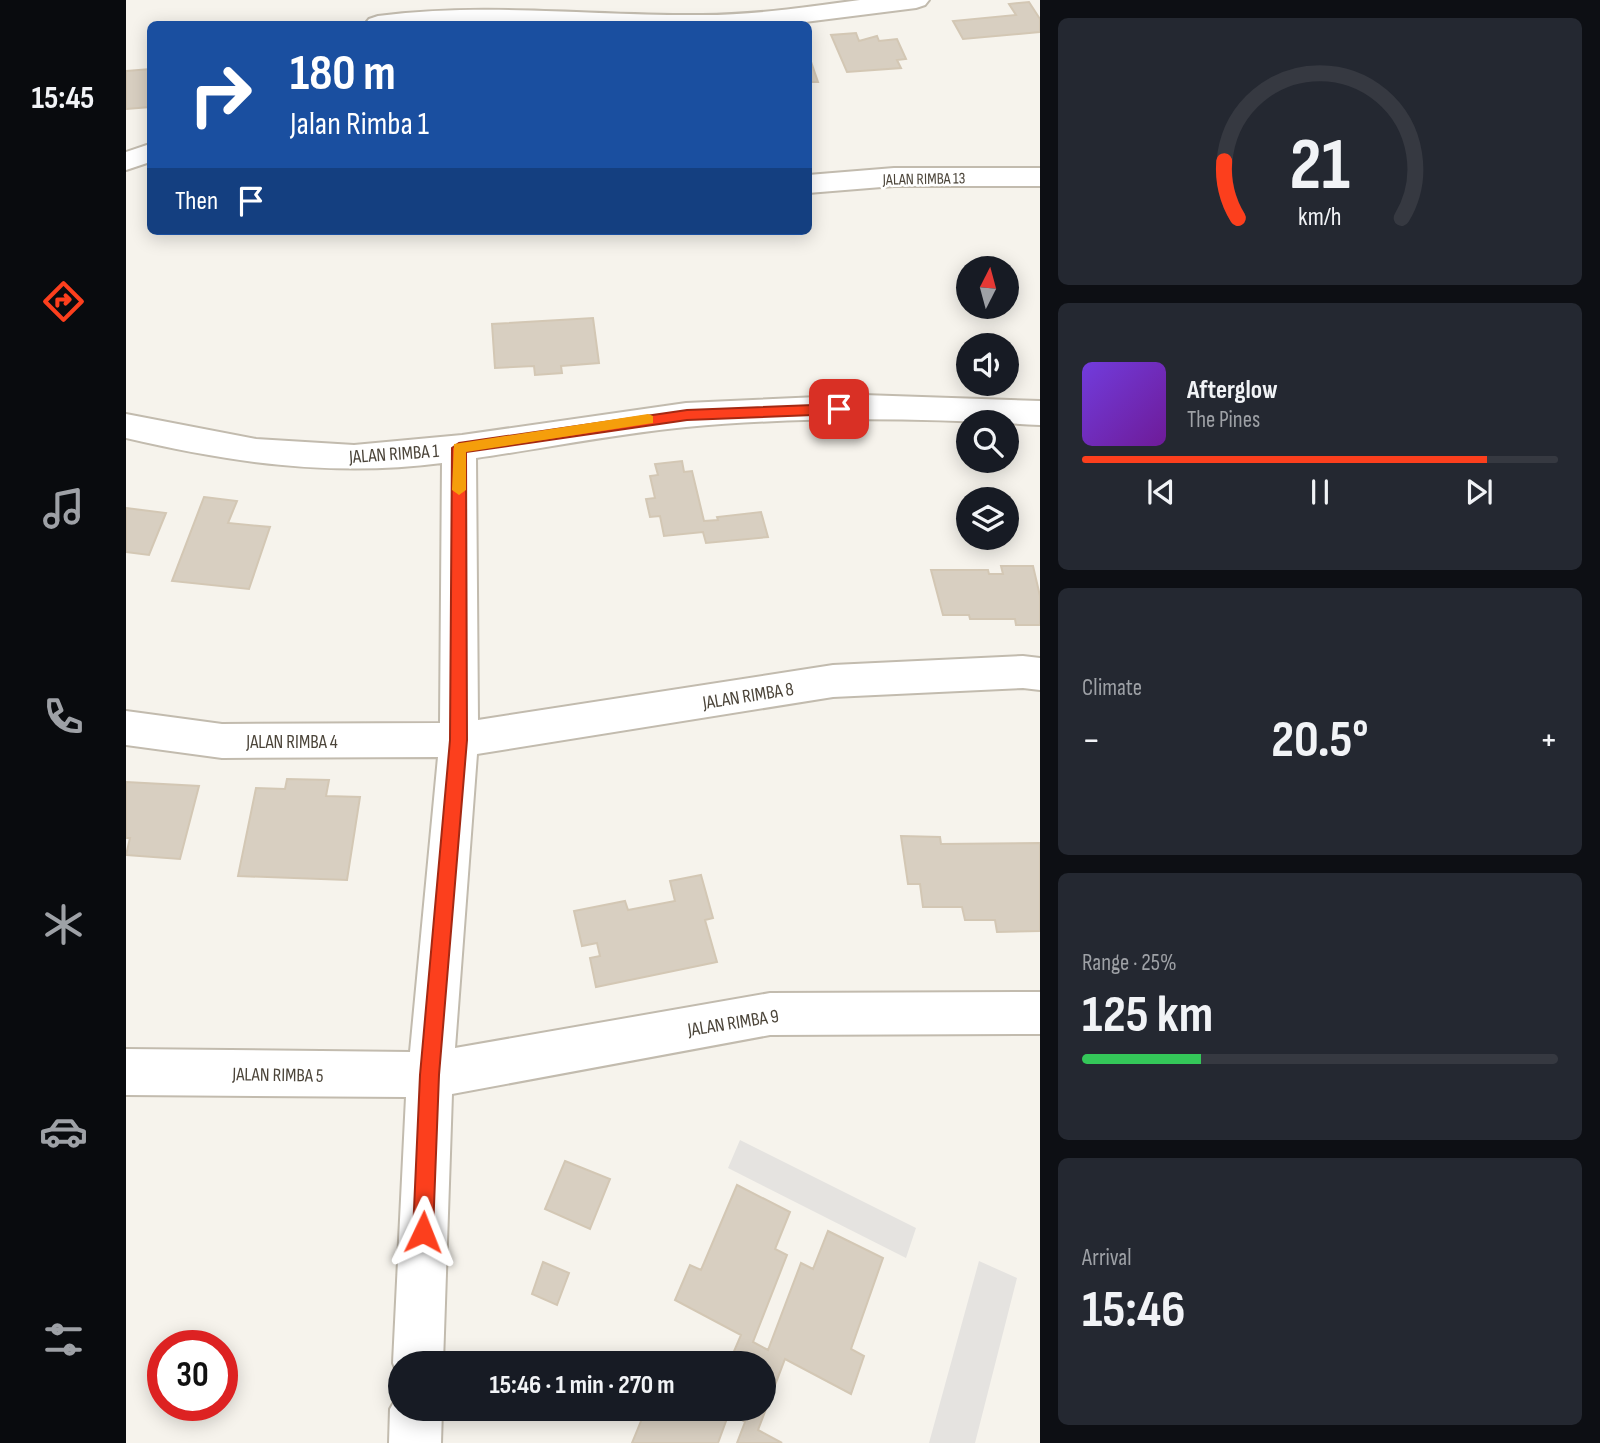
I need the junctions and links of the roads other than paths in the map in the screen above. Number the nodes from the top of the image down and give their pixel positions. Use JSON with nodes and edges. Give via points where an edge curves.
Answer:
{"nodes":[{"id":1,"x":916,"y":0,"type":"edge"},
{"id":2,"x":402,"y":21,"type":"edge"},
{"id":3,"x":654,"y":21,"type":"edge"},
{"id":4,"x":752,"y":21,"type":"edge"},
{"id":5,"x":147,"y":154,"type":"edge"},
{"id":6,"x":126,"y":161,"type":"edge"},
{"id":7,"x":1040,"y":177,"type":"edge"},
{"id":8,"x":812,"y":184,"type":"edge"},
{"id":9,"x":1040,"y":413,"type":"edge"},
{"id":10,"x":126,"y":426,"type":"edge"},
{"id":11,"x":459,"y":448,"type":"junction"},
{"id":12,"x":1040,"y":674,"type":"edge"},
{"id":13,"x":126,"y":728,"type":"edge"},
{"id":14,"x":458,"y":740,"type":"junction"},
{"id":15,"x":1040,"y":1013,"type":"edge"},
{"id":16,"x":126,"y":1072,"type":"edge"},
{"id":17,"x":430,"y":1075,"type":"junction"},
{"id":18,"x":418,"y":1351,"type":"edge"},
{"id":19,"x":416,"y":1421,"type":"edge"},
{"id":20,"x":415,"y":1443,"type":"edge"}],
"edges":[{"from":1,"to":4,"type":"street"},
{"from":2,"to":3,"type":"street","via":[[465,13]]},
{"from":5,"to":6,"type":"street"},
{"from":7,"to":8,"type":"street","name":"JALAN RIMBA 13","via":[[894,177]]},
{"from":9,"to":11,"type":"street","name":"JALAN RIMBA 1","via":[[839,409],[687,415]]},
{"from":10,"to":11,"type":"street","name":"JALAN RIMBA 1","via":[[207,445],[307,456],[387,456]]},
{"from":11,"to":14,"type":"street"},
{"from":12,"to":14,"type":"street","name":"JALAN RIMBA 8","via":[[833,681]]},
{"from":13,"to":14,"type":"street","name":"JALAN RIMBA 4","via":[[222,741]]},
{"from":14,"to":17,"type":"street"},
{"from":15,"to":17,"type":"street","name":"JALAN RIMBA 9","via":[[770,1014]]},
{"from":16,"to":17,"type":"street","name":"JALAN RIMBA 5"},
{"from":17,"to":18,"type":"street"},
{"from":19,"to":20,"type":"street"}]}
